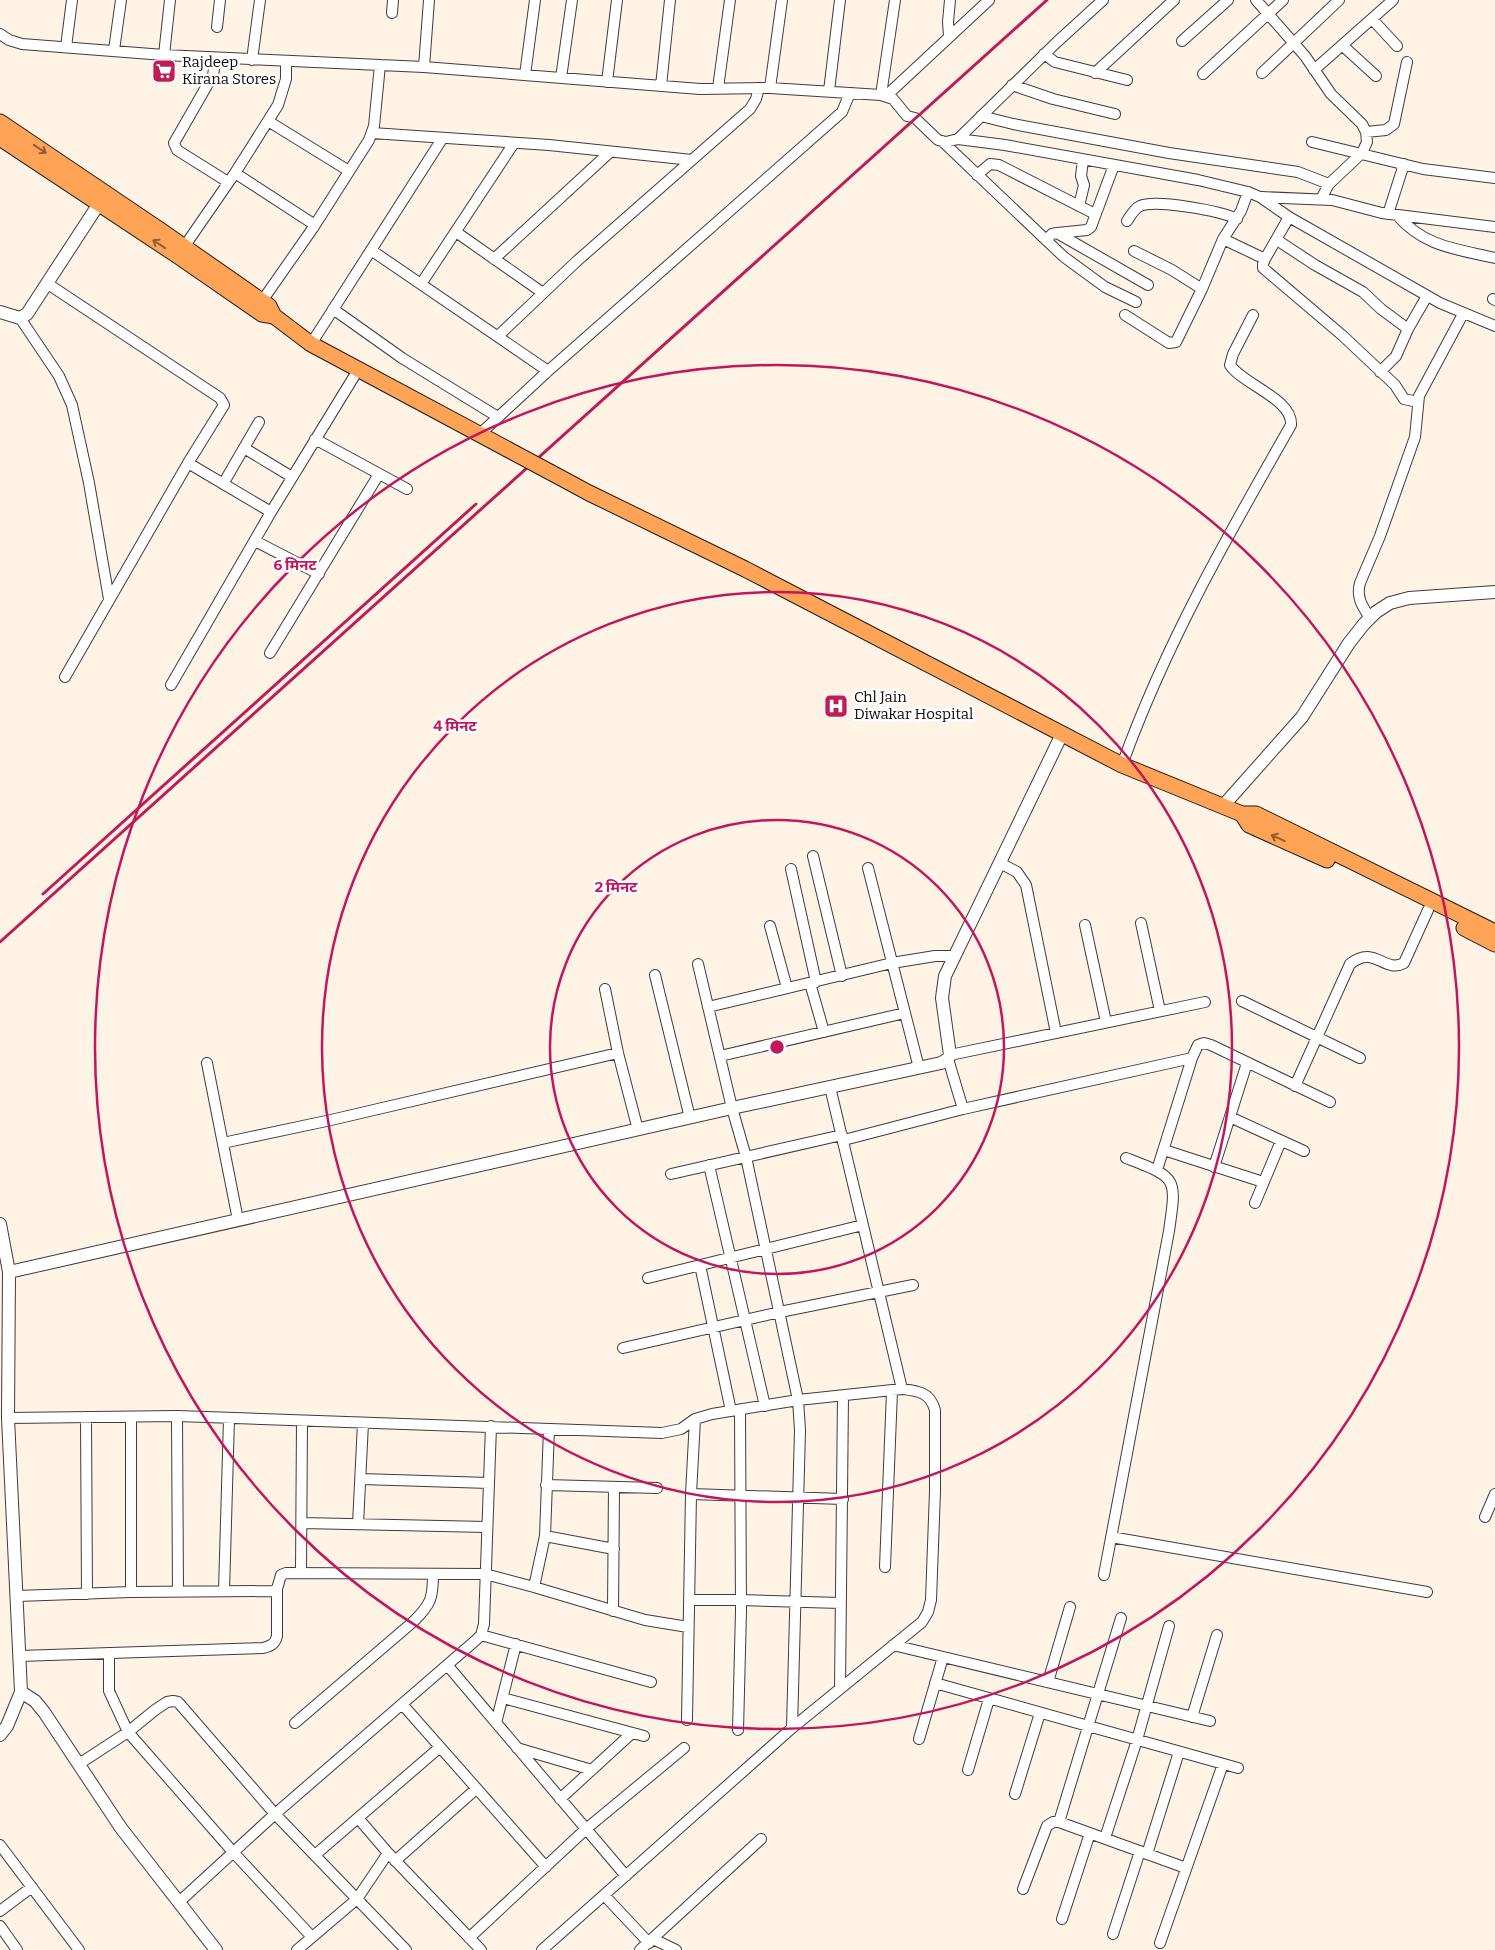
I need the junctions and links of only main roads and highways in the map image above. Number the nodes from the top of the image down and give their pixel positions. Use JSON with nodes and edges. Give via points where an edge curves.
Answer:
{"nodes":[{"id":1,"x":0,"y":122,"type":"edge"},
{"id":2,"x":0,"y":138,"type":"edge"},
{"id":3,"x":103,"y":199,"type":"junction"},
{"id":4,"x":274,"y":316,"type":"junction"},
{"id":5,"x":1242,"y":814,"type":"junction"},
{"id":6,"x":1495,"y":932,"type":"edge"},
{"id":7,"x":1495,"y":944,"type":"edge"}],
"edges":[{"from":1,"to":3,"type":"main road","one_way":true},
{"from":2,"to":3,"type":"main road"},
{"from":4,"to":3,"type":"main road","one_way":true,"via":[[262,314]]},
{"from":3,"to":4,"type":"main road","via":[[184,247],[269,306]]},
{"from":4,"to":5,"type":"main road","bridge":true,"via":[[311,344],[589,493],[745,569],[1122,765]]},
{"from":5,"to":6,"type":"main road","via":[[1256,814]]},
{"from":7,"to":5,"type":"main road","one_way":true,"via":[[1335,863],[1250,825]]}]}
